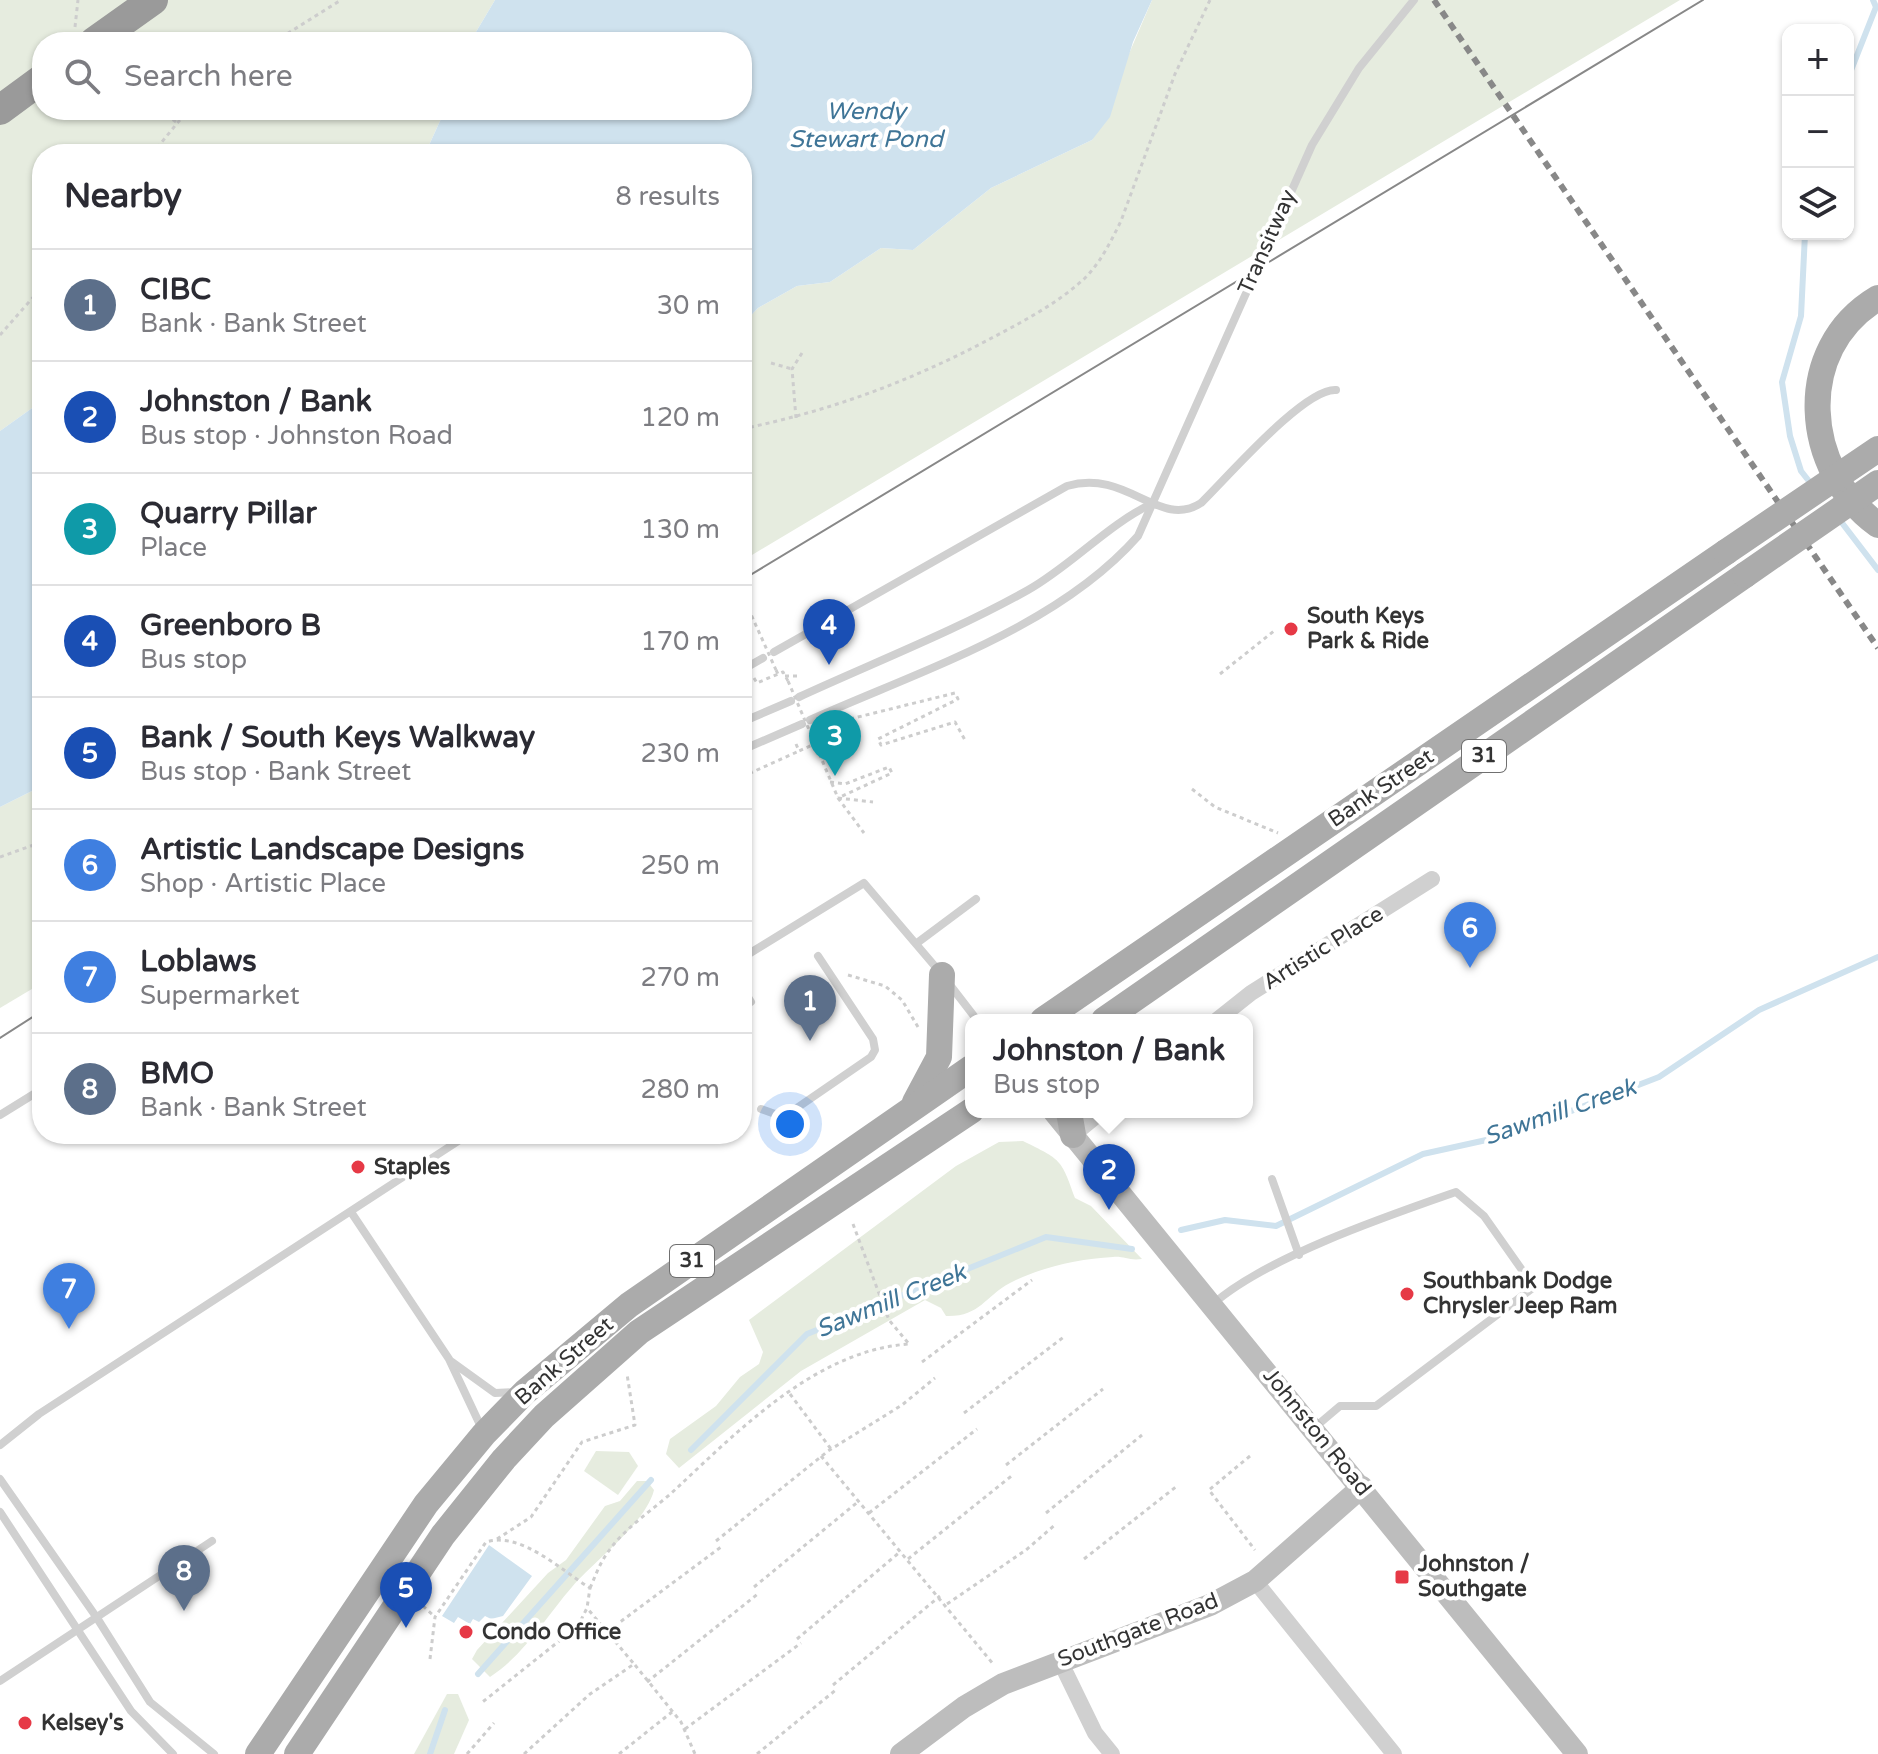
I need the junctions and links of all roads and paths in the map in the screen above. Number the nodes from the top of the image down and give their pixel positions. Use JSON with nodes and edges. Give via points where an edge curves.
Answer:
{"nodes":[{"id":1,"x":78,"y":0,"type":"edge"},
{"id":2,"x":153,"y":0,"type":"edge"},
{"id":3,"x":341,"y":0,"type":"edge"},
{"id":4,"x":1210,"y":0,"type":"edge"},
{"id":5,"x":1414,"y":0,"type":"edge"},
{"id":6,"x":84,"y":32,"type":"edge"},
{"id":7,"x":88,"y":32,"type":"edge"},
{"id":8,"x":290,"y":32,"type":"edge"},
{"id":9,"x":32,"y":86,"type":"edge"},
{"id":10,"x":0,"y":110,"type":"edge"},
{"id":11,"x":173,"y":120,"type":"edge"},
{"id":12,"x":176,"y":122,"type":"joint"},
{"id":13,"x":160,"y":144,"type":"edge"},
{"id":14,"x":32,"y":298,"type":"edge"},
{"id":15,"x":1878,"y":298,"type":"edge"},
{"id":16,"x":0,"y":335,"type":"edge"},
{"id":17,"x":802,"y":353,"type":"dead end"},
{"id":18,"x":771,"y":363,"type":"dead end"},
{"id":19,"x":792,"y":369,"type":"junction"},
{"id":20,"x":1336,"y":390,"type":"dead end"},
{"id":21,"x":796,"y":418,"type":"junction"},
{"id":22,"x":752,"y":427,"type":"edge"},
{"id":23,"x":1878,"y":449,"type":"edge"},
{"id":24,"x":1878,"y":483,"type":"edge"},
{"id":25,"x":1154,"y":503,"type":"junction"},
{"id":26,"x":1878,"y":525,"type":"edge"},
{"id":27,"x":752,"y":617,"type":"edge"},
{"id":28,"x":1274,"y":631,"type":"dead end"},
{"id":29,"x":774,"y":652,"type":"dead end"},
{"id":30,"x":763,"y":658,"type":"dead end"},
{"id":31,"x":752,"y":664,"type":"edge"},
{"id":32,"x":777,"y":672,"type":"junction"},
{"id":33,"x":1220,"y":674,"type":"dead end"},
{"id":34,"x":752,"y":676,"type":"dead end"},
{"id":35,"x":785,"y":676,"type":"junction"},
{"id":36,"x":799,"y":676,"type":"dead end"},
{"id":37,"x":752,"y":718,"type":"edge"},
{"id":38,"x":850,"y":719,"type":"dead end"},
{"id":39,"x":829,"y":729,"type":"dead end"},
{"id":40,"x":814,"y":741,"type":"junction"},
{"id":41,"x":966,"y":742,"type":"dead end"},
{"id":42,"x":796,"y":744,"type":"dead end"},
{"id":43,"x":752,"y":746,"type":"edge"},
{"id":44,"x":799,"y":751,"type":"junction"},
{"id":45,"x":770,"y":756,"type":"dead end"},
{"id":46,"x":773,"y":763,"type":"junction"},
{"id":47,"x":752,"y":772,"type":"edge"},
{"id":48,"x":830,"y":782,"type":"junction"},
{"id":49,"x":1192,"y":789,"type":"dead end"},
{"id":50,"x":838,"y":798,"type":"junction"},
{"id":51,"x":873,"y":802,"type":"dead end"},
{"id":52,"x":864,"y":833,"type":"dead end"},
{"id":53,"x":1285,"y":835,"type":"dead end"},
{"id":54,"x":32,"y":846,"type":"edge"},
{"id":55,"x":0,"y":857,"type":"edge"},
{"id":56,"x":1432,"y":879,"type":"dead end"},
{"id":57,"x":976,"y":899,"type":"dead end"},
{"id":58,"x":917,"y":943,"type":"junction"},
{"id":59,"x":752,"y":952,"type":"edge"},
{"id":60,"x":818,"y":956,"type":"joint"},
{"id":61,"x":942,"y":975,"type":"junction"},
{"id":62,"x":972,"y":1014,"type":"edge"},
{"id":63,"x":1052,"y":1014,"type":"edge"},
{"id":64,"x":1113,"y":1014,"type":"edge"},
{"id":65,"x":1225,"y":1014,"type":"edge"},
{"id":66,"x":923,"y":1031,"type":"dead end"},
{"id":67,"x":965,"y":1072,"type":"edge"},
{"id":68,"x":32,"y":1095,"type":"edge"},
{"id":69,"x":914,"y":1105,"type":"junction"},
{"id":70,"x":761,"y":1109,"type":"dead end"},
{"id":71,"x":0,"y":1115,"type":"edge"},
{"id":72,"x":965,"y":1115,"type":"edge"},
{"id":73,"x":1071,"y":1124,"type":"edge"},
{"id":74,"x":454,"y":1144,"type":"edge"},
{"id":75,"x":1272,"y":1179,"type":"dead end"},
{"id":76,"x":351,"y":1212,"type":"junction"},
{"id":77,"x":853,"y":1224,"type":"dead end"},
{"id":78,"x":1299,"y":1255,"type":"junction"},
{"id":79,"x":1032,"y":1280,"type":"dead end"},
{"id":80,"x":1212,"y":1305,"type":"junction"},
{"id":81,"x":1065,"y":1336,"type":"dead end"},
{"id":82,"x":449,"y":1359,"type":"junction"},
{"id":83,"x":922,"y":1362,"type":"dead end"},
{"id":84,"x":627,"y":1374,"type":"dead end"},
{"id":85,"x":935,"y":1378,"type":"dead end"},
{"id":86,"x":1103,"y":1389,"type":"dead end"},
{"id":87,"x":525,"y":1392,"type":"junction"},
{"id":88,"x":790,"y":1394,"type":"junction"},
{"id":89,"x":964,"y":1413,"type":"dead end"},
{"id":90,"x":1314,"y":1428,"type":"junction"},
{"id":91,"x":977,"y":1429,"type":"dead end"},
{"id":92,"x":484,"y":1434,"type":"junction"},
{"id":93,"x":1142,"y":1435,"type":"dead end"},
{"id":94,"x":0,"y":1445,"type":"edge"},
{"id":95,"x":831,"y":1449,"type":"junction"},
{"id":96,"x":821,"y":1456,"type":"junction"},
{"id":97,"x":1250,"y":1456,"type":"dead end"},
{"id":98,"x":1006,"y":1465,"type":"dead end"},
{"id":99,"x":1014,"y":1474,"type":"dead end"},
{"id":100,"x":0,"y":1479,"type":"edge"},
{"id":101,"x":1177,"y":1486,"type":"dead end"},
{"id":102,"x":1362,"y":1487,"type":"junction"},
{"id":103,"x":859,"y":1501,"type":"junction"},
{"id":104,"x":0,"y":1512,"type":"edge"},
{"id":105,"x":869,"y":1513,"type":"junction"},
{"id":106,"x":1046,"y":1513,"type":"dead end"},
{"id":107,"x":1056,"y":1524,"type":"dead end"},
{"id":108,"x":497,"y":1539,"type":"junction"},
{"id":109,"x":212,"y":1541,"type":"dead end"},
{"id":110,"x":716,"y":1541,"type":"dead end"},
{"id":111,"x":721,"y":1547,"type":"dead end"},
{"id":112,"x":1255,"y":1550,"type":"dead end"},
{"id":113,"x":901,"y":1551,"type":"junction"},
{"id":114,"x":908,"y":1559,"type":"junction"},
{"id":115,"x":1084,"y":1559,"type":"dead end"},
{"id":116,"x":1255,"y":1581,"type":"junction"},
{"id":117,"x":754,"y":1587,"type":"dead end"},
{"id":118,"x":590,"y":1588,"type":"junction"},
{"id":119,"x":759,"y":1593,"type":"dead end"},
{"id":120,"x":940,"y":1596,"type":"junction"},
{"id":121,"x":947,"y":1604,"type":"junction"},
{"id":122,"x":587,"y":1608,"type":"junction"},
{"id":123,"x":97,"y":1618,"type":"junction"},
{"id":124,"x":79,"y":1630,"type":"junction"},
{"id":125,"x":607,"y":1632,"type":"junction"},
{"id":126,"x":430,"y":1659,"type":"dead end"},
{"id":127,"x":1060,"y":1661,"type":"junction"},
{"id":128,"x":634,"y":1664,"type":"junction"},
{"id":129,"x":994,"y":1665,"type":"dead end"},
{"id":130,"x":0,"y":1681,"type":"edge"},
{"id":131,"x":647,"y":1682,"type":"junction"},
{"id":132,"x":833,"y":1685,"type":"dead end"},
{"id":133,"x":837,"y":1689,"type":"dead end"},
{"id":134,"x":480,"y":1704,"type":"dead end"},
{"id":135,"x":672,"y":1712,"type":"junction"},
{"id":136,"x":494,"y":1723,"type":"dead end"},
{"id":137,"x":685,"y":1729,"type":"junction"},
{"id":138,"x":173,"y":1754,"type":"edge"},
{"id":139,"x":214,"y":1754,"type":"edge"},
{"id":140,"x":258,"y":1754,"type":"edge"},
{"id":141,"x":297,"y":1754,"type":"edge"},
{"id":142,"x":467,"y":1754,"type":"edge"},
{"id":143,"x":524,"y":1754,"type":"edge"},
{"id":144,"x":619,"y":1754,"type":"edge"},
{"id":145,"x":695,"y":1754,"type":"edge"},
{"id":146,"x":757,"y":1754,"type":"edge"},
{"id":147,"x":901,"y":1754,"type":"edge"},
{"id":148,"x":1112,"y":1754,"type":"edge"},
{"id":149,"x":1394,"y":1754,"type":"edge"},
{"id":150,"x":1577,"y":1754,"type":"edge"}],
"edges":[{"from":1,"to":6,"type":"path"},
{"from":2,"to":7,"type":"highway"},
{"from":3,"to":8,"type":"path"},
{"from":4,"to":21,"type":"path","via":[[1175,74],[1121,221],[1086,277],[1028,319],[935,367],[867,397]]},
{"from":5,"to":25,"type":"lane","name":"Transitway","via":[[1359,68],[1312,145]]},
{"from":9,"to":10,"type":"highway"},
{"from":11,"to":12,"type":"path"},
{"from":12,"to":13,"type":"path"},
{"from":14,"to":16,"type":"path"},
{"from":15,"to":26,"type":"main road","via":[[1833,344],[1822,366],[1817,398],[1827,464],[1853,504]]},
{"from":17,"to":19,"type":"path"},
{"from":18,"to":19,"type":"path"},
{"from":19,"to":21,"type":"path"},
{"from":20,"to":25,"type":"lane","via":[[1322,391],[1298,406],[1194,507],[1171,512]]},
{"from":21,"to":22,"type":"path"},
{"from":23,"to":63,"type":"main road","name":"Bank Street","number":"31","bridge":true},
{"from":24,"to":64,"type":"main road","name":"Bank Street","number":"31","bridge":true},
{"from":25,"to":29,"type":"lane","via":[[1097,480],[1058,489]]},
{"from":25,"to":37,"type":"lane","via":[[1117,523],[1029,590]]},
{"from":25,"to":43,"type":"lane","name":"Transitway","via":[[1127,548],[1053,606]]},
{"from":27,"to":32,"type":"path","bridge":true},
{"from":28,"to":33,"type":"path"},
{"from":30,"to":31,"type":"lane"},
{"from":32,"to":34,"type":"path","via":[[757,683]]},
{"from":32,"to":35,"type":"path"},
{"from":35,"to":36,"type":"path"},
{"from":35,"to":40,"type":"path","bridge":true},
{"from":38,"to":41,"type":"path","via":[[955,693],[958,699],[878,739],[881,745],[955,722]]},
{"from":39,"to":40,"type":"path","via":[[832,736]]},
{"from":40,"to":44,"type":"path"},
{"from":40,"to":48,"type":"path"},
{"from":42,"to":44,"type":"path"},
{"from":44,"to":46,"type":"path"},
{"from":45,"to":46,"type":"path"},
{"from":46,"to":47,"type":"path"},
{"from":48,"to":50,"type":"path"},
{"from":48,"to":50,"type":"path","via":[[845,784],[889,767],[892,773]]},
{"from":49,"to":53,"type":"path","via":[[1215,807]]},
{"from":50,"to":51,"type":"path"},
{"from":50,"to":52,"type":"path"},
{"from":54,"to":55,"type":"path"},
{"from":56,"to":65,"type":"street","name":"Artistic Place"},
{"from":57,"to":58,"type":"lane"},
{"from":58,"to":59,"type":"lane","via":[[864,883]]},
{"from":58,"to":61,"type":"lane"},
{"from":60,"to":66,"type":"path","via":[[841,973],[885,986]]},
{"from":60,"to":70,"type":"lane","via":[[875,1050],[791,1112]]},
{"from":61,"to":62,"type":"lane"},
{"from":61,"to":69,"type":"main road","via":[[939,1057]]},
{"from":67,"to":69,"type":"main road","name":"Bank Street","number":"31"},
{"from":68,"to":71,"type":"lane"},
{"from":69,"to":87,"type":"main road","name":"Bank Street","number":"31","via":[[629,1305]]},
{"from":72,"to":141,"type":"main road","name":"Bank Street","number":"31","via":[[639,1332],[544,1416],[443,1535]]},
{"from":73,"to":80,"type":"street","name":"Johnston Road"},
{"from":74,"to":76,"type":"lane"},
{"from":75,"to":78,"type":"lane"},
{"from":76,"to":82,"type":"lane"},
{"from":76,"to":94,"type":"lane","via":[[39,1414]]},
{"from":77,"to":88,"type":"path","via":[[889,1320],[909,1344],[860,1354]]},
{"from":78,"to":80,"type":"lane","via":[[1236,1284]]},
{"from":78,"to":90,"type":"lane","via":[[1456,1192],[1484,1216],[1534,1287],[1376,1406],[1340,1406]]},
{"from":79,"to":83,"type":"path"},
{"from":80,"to":90,"type":"street","name":"Johnston Road"},
{"from":81,"to":89,"type":"path"},
{"from":82,"to":87,"type":"lane","via":[[495,1393]]},
{"from":82,"to":92,"type":"lane"},
{"from":84,"to":108,"type":"path","via":[[635,1425],[582,1442],[531,1517]]},
{"from":85,"to":95,"type":"path"},
{"from":86,"to":98,"type":"path"},
{"from":87,"to":92,"type":"main road","name":"Bank Street","number":"31"},
{"from":88,"to":95,"type":"path"},
{"from":88,"to":118,"type":"path","via":[[704,1461],[607,1553]]},
{"from":90,"to":102,"type":"street","name":"Johnston Road"},
{"from":91,"to":105,"type":"path"},
{"from":92,"to":140,"type":"main road","name":"Bank Street","number":"31","via":[[377,1572]]},
{"from":93,"to":106,"type":"path"},
{"from":95,"to":96,"type":"path"},
{"from":96,"to":103,"type":"path"},
{"from":96,"to":110,"type":"path"},
{"from":97,"to":112,"type":"path","via":[[1209,1490]]},
{"from":99,"to":114,"type":"path"},
{"from":100,"to":123,"type":"lane"},
{"from":101,"to":115,"type":"path"},
{"from":102,"to":116,"type":"street","name":"Southgate Road"},
{"from":102,"to":150,"type":"street","name":"Johnston Road"},
{"from":103,"to":105,"type":"path"},
{"from":103,"to":117,"type":"path"},
{"from":104,"to":124,"type":"lane"},
{"from":105,"to":113,"type":"path"},
{"from":107,"to":121,"type":"path"},
{"from":108,"to":118,"type":"path","via":[[555,1562]]},
{"from":108,"to":126,"type":"path","via":[[486,1542],[435,1617]]},
{"from":109,"to":123,"type":"lane"},
{"from":111,"to":125,"type":"path"},
{"from":113,"to":114,"type":"path"},
{"from":113,"to":137,"type":"path","via":[[799,1641]]},
{"from":114,"to":120,"type":"path"},
{"from":116,"to":127,"type":"street","name":"Southgate Road","via":[[1210,1605]]},
{"from":116,"to":149,"type":"street"},
{"from":118,"to":122,"type":"path"},
{"from":119,"to":131,"type":"path"},
{"from":120,"to":121,"type":"path"},
{"from":120,"to":132,"type":"path"},
{"from":121,"to":129,"type":"path"},
{"from":122,"to":125,"type":"path"},
{"from":122,"to":134,"type":"path","via":[[578,1626]]},
{"from":123,"to":124,"type":"lane"},
{"from":123,"to":139,"type":"lane","via":[[150,1702]]},
{"from":124,"to":130,"type":"lane"},
{"from":124,"to":138,"type":"lane","via":[[131,1711]]},
{"from":125,"to":128,"type":"path"},
{"from":127,"to":147,"type":"street","name":"Southgate Road","via":[[1003,1684]]},
{"from":127,"to":148,"type":"street","via":[[1095,1733]]},
{"from":128,"to":131,"type":"path"},
{"from":128,"to":143,"type":"path","via":[[590,1694]]},
{"from":131,"to":135,"type":"path"},
{"from":133,"to":146,"type":"path"},
{"from":135,"to":137,"type":"path"},
{"from":135,"to":144,"type":"path"},
{"from":136,"to":142,"type":"path"},
{"from":137,"to":145,"type":"path"}]}
